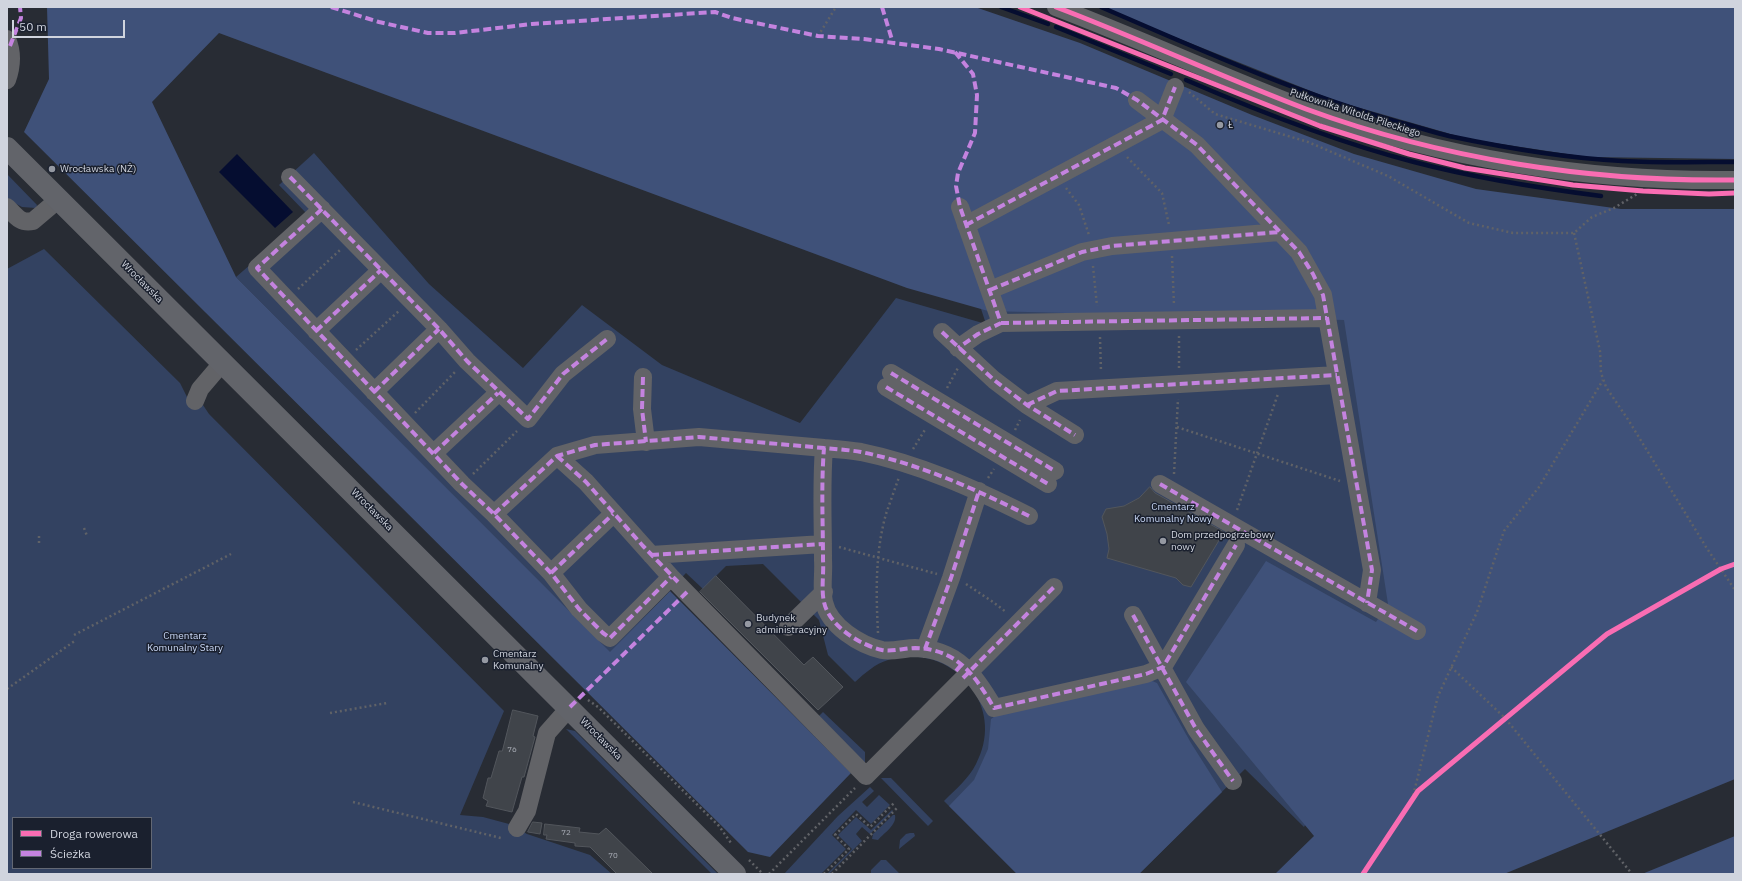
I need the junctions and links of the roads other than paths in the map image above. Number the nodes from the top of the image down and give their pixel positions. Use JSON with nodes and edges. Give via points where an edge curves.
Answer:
{"nodes":[{"id":1,"x":1056,"y":7,"type":"edge"},
{"id":2,"x":7,"y":39,"type":"edge"},
{"id":3,"x":7,"y":80,"type":"edge"},
{"id":4,"x":1179,"y":86,"type":"road end"},
{"id":5,"x":1137,"y":100,"type":"dead end"},
{"id":6,"x":1162,"y":120,"type":"junction"},
{"id":7,"x":7,"y":148,"type":"edge"},
{"id":8,"x":290,"y":177,"type":"dead end"},
{"id":9,"x":1735,"y":180,"type":"edge"},
{"id":10,"x":59,"y":199,"type":"junction"},
{"id":11,"x":7,"y":207,"type":"edge"},
{"id":12,"x":960,"y":207,"type":"dead end"},
{"id":13,"x":322,"y":209,"type":"junction"},
{"id":14,"x":966,"y":225,"type":"junction"},
{"id":15,"x":1279,"y":232,"type":"junction"},
{"id":16,"x":381,"y":270,"type":"junction"},
{"id":17,"x":990,"y":290,"type":"junction"},
{"id":18,"x":1327,"y":318,"type":"junction"},
{"id":19,"x":1001,"y":323,"type":"junction"},
{"id":20,"x":439,"y":329,"type":"junction"},
{"id":21,"x":316,"y":331,"type":"junction"},
{"id":22,"x":942,"y":332,"type":"dead end"},
{"id":23,"x":607,"y":339,"type":"dead end"},
{"id":24,"x":962,"y":351,"type":"junction"},
{"id":25,"x":223,"y":362,"type":"junction"},
{"id":26,"x":1337,"y":375,"type":"junction"},
{"id":27,"x":644,"y":377,"type":"dead end"},
{"id":28,"x":889,"y":380,"type":"dead end"},
{"id":29,"x":374,"y":392,"type":"junction"},
{"id":30,"x":498,"y":392,"type":"junction"},
{"id":31,"x":195,"y":402,"type":"dead end"},
{"id":32,"x":1027,"y":405,"type":"junction"},
{"id":33,"x":1075,"y":434,"type":"dead end"},
{"id":34,"x":646,"y":442,"type":"junction"},
{"id":35,"x":824,"y":448,"type":"junction"},
{"id":36,"x":434,"y":453,"type":"junction"},
{"id":37,"x":557,"y":456,"type":"junction"},
{"id":38,"x":1052,"y":478,"type":"dead end"},
{"id":39,"x":1166,"y":487,"type":"road end"},
{"id":40,"x":979,"y":491,"type":"junction"},
{"id":41,"x":494,"y":514,"type":"junction"},
{"id":42,"x":613,"y":514,"type":"junction"},
{"id":43,"x":1029,"y":516,"type":"dead end"},
{"id":44,"x":823,"y":544,"type":"junction"},
{"id":45,"x":1236,"y":545,"type":"dead end"},
{"id":46,"x":651,"y":555,"type":"junction"},
{"id":47,"x":551,"y":573,"type":"junction"},
{"id":48,"x":675,"y":580,"type":"junction"},
{"id":49,"x":1054,"y":587,"type":"dead end"},
{"id":50,"x":824,"y":592,"type":"junction"},
{"id":51,"x":1367,"y":603,"type":"junction"},
{"id":52,"x":1133,"y":615,"type":"dead end"},
{"id":53,"x":788,"y":627,"type":"dead end"},
{"id":54,"x":1417,"y":631,"type":"dead end"},
{"id":55,"x":925,"y":649,"type":"junction"},
{"id":56,"x":1163,"y":667,"type":"junction"},
{"id":57,"x":962,"y":671,"type":"junction"},
{"id":58,"x":570,"y":707,"type":"junction"},
{"id":59,"x":1233,"y":781,"type":"dead end"},
{"id":60,"x":517,"y":828,"type":"dead end"},
{"id":61,"x":744,"y":869,"type":"edge"}],
"edges":[{"from":1,"to":9,"type":"street","name":"Pułkownika Witolda Pileckiego","via":[[1307,109],[1395,137],[1469,155],[1598,175]]},
{"from":2,"to":3,"type":"street","via":[[12,66]]},
{"from":4,"to":6,"type":"street"},
{"from":5,"to":6,"type":"street"},
{"from":6,"to":14,"type":"street"},
{"from":6,"to":15,"type":"street","via":[[1196,145]]},
{"from":7,"to":10,"type":"main road","name":"Wrocławska"},
{"from":8,"to":13,"type":"street"},
{"from":10,"to":11,"type":"street","via":[[33,221],[28,222],[21,221]]},
{"from":10,"to":25,"type":"main road","name":"Wrocławska"},
{"from":12,"to":14,"type":"street"},
{"from":13,"to":16,"type":"street"},
{"from":13,"to":21,"type":"street","via":[[258,268]]},
{"from":14,"to":17,"type":"street"},
{"from":15,"to":17,"type":"street","via":[[1112,246],[1082,252]]},
{"from":15,"to":18,"type":"street","via":[[1299,252],[1313,274],[1324,295]]},
{"from":16,"to":20,"type":"street"},
{"from":16,"to":21,"type":"street"},
{"from":17,"to":19,"type":"street"},
{"from":18,"to":19,"type":"street"},
{"from":18,"to":26,"type":"street"},
{"from":19,"to":24,"type":"street","via":[[978,334]]},
{"from":20,"to":29,"type":"street"},
{"from":20,"to":30,"type":"street"},
{"from":21,"to":29,"type":"street"},
{"from":22,"to":24,"type":"street"},
{"from":23,"to":30,"type":"street","via":[[563,374],[528,419]]},
{"from":24,"to":32,"type":"street"},
{"from":25,"to":31,"type":"street","via":[[200,389]]},
{"from":25,"to":58,"type":"main road","name":"Wrocławska"},
{"from":26,"to":32,"type":"street","via":[[1283,378],[1178,377],[1058,391]]},
{"from":26,"to":51,"type":"street","via":[[1372,570]]},
{"from":27,"to":34,"type":"street","via":[[642,409]]},
{"from":28,"to":38,"type":"street"},
{"from":29,"to":36,"type":"street"},
{"from":30,"to":36,"type":"street"},
{"from":32,"to":33,"type":"street"},
{"from":34,"to":35,"type":"street","via":[[699,438]]},
{"from":34,"to":37,"type":"street","via":[[595,445]]},
{"from":35,"to":40,"type":"street","via":[[860,452],[904,464]]},
{"from":35,"to":44,"type":"street"},
{"from":36,"to":41,"type":"street"},
{"from":37,"to":41,"type":"street"},
{"from":37,"to":42,"type":"street","via":[[586,482]]},
{"from":39,"to":51,"type":"street"},
{"from":40,"to":43,"type":"street"},
{"from":40,"to":55,"type":"street"},
{"from":41,"to":47,"type":"street"},
{"from":42,"to":46,"type":"street"},
{"from":42,"to":47,"type":"street"},
{"from":44,"to":46,"type":"street"},
{"from":44,"to":50,"type":"street"},
{"from":45,"to":56,"type":"street"},
{"from":46,"to":48,"type":"street"},
{"from":47,"to":48,"type":"street","via":[[579,609],[610,638]]},
{"from":48,"to":57,"type":"street","via":[[866,776]]},
{"from":49,"to":57,"type":"street","via":[[1019,623]]},
{"from":50,"to":53,"type":"street"},
{"from":50,"to":55,"type":"street","via":[[824,603],[836,624],[858,642],[880,649]]},
{"from":51,"to":54,"type":"street"},
{"from":52,"to":56,"type":"street"},
{"from":55,"to":57,"type":"street","via":[[936,650]]},
{"from":56,"to":57,"type":"street","via":[[1146,674],[994,708],[983,688]]},
{"from":56,"to":59,"type":"street","via":[[1196,729]]},
{"from":58,"to":60,"type":"street","via":[[547,733],[527,811]]},
{"from":58,"to":61,"type":"main road","name":"Wrocławska"}]}
